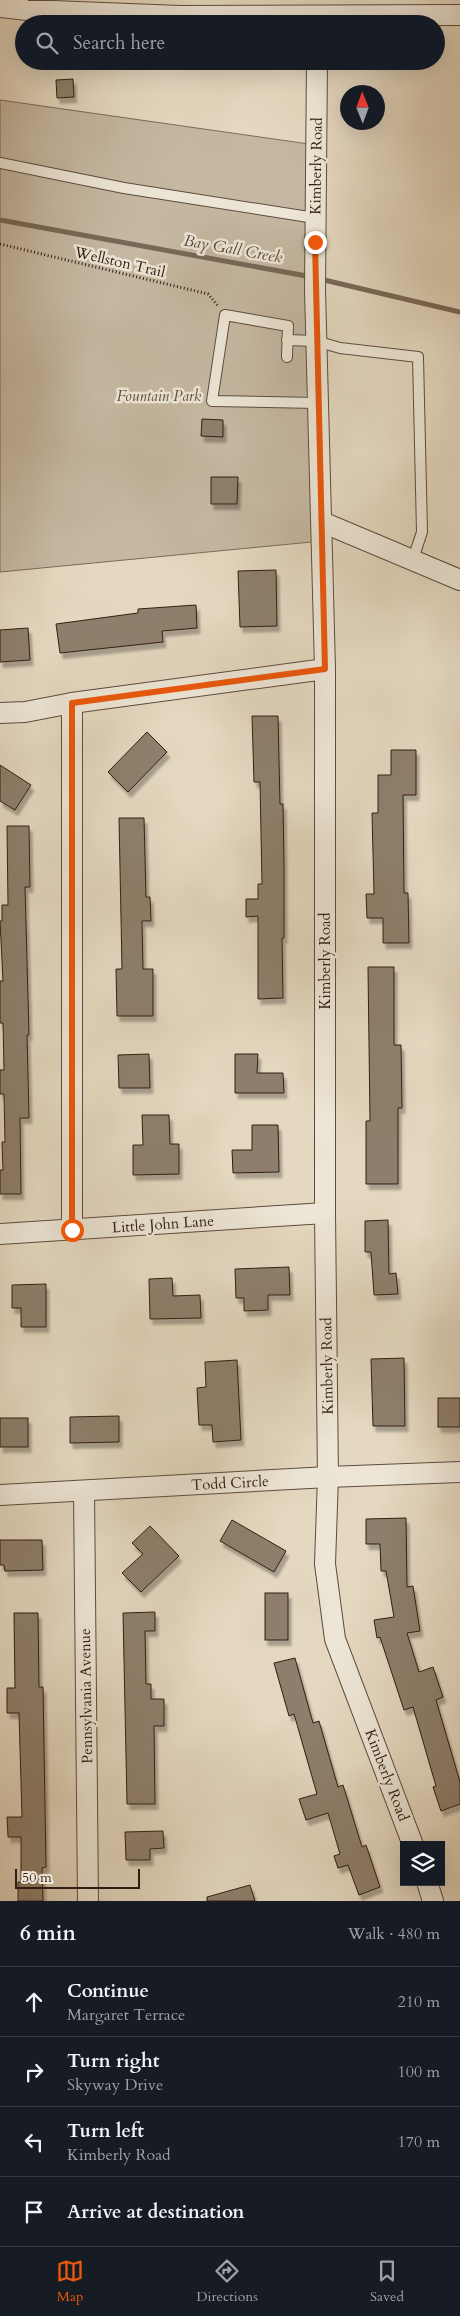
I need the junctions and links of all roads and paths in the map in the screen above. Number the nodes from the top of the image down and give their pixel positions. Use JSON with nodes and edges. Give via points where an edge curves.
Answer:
{"nodes":[{"id":1,"x":0,"y":7,"type":"edge"},
{"id":2,"x":154,"y":15,"type":"edge"},
{"id":3,"x":460,"y":15,"type":"edge"},
{"id":4,"x":445,"y":16,"type":"edge"},
{"id":5,"x":317,"y":70,"type":"edge"},
{"id":6,"x":0,"y":163,"type":"edge"},
{"id":7,"x":315,"y":218,"type":"junction"},
{"id":8,"x":0,"y":244,"type":"edge"},
{"id":9,"x":225,"y":315,"type":"junction"},
{"id":10,"x":287,"y":340,"type":"junction"},
{"id":11,"x":316,"y":341,"type":"junction"},
{"id":12,"x":287,"y":357,"type":"dead end"},
{"id":13,"x":318,"y":403,"type":"junction"},
{"id":14,"x":322,"y":522,"type":"junction"},
{"id":15,"x":412,"y":559,"type":"junction"},
{"id":16,"x":460,"y":580,"type":"edge"},
{"id":17,"x":325,"y":669,"type":"junction"},
{"id":18,"x":72,"y":703,"type":"junction"},
{"id":19,"x":0,"y":713,"type":"edge"},
{"id":20,"x":325,"y":1213,"type":"junction"},
{"id":21,"x":72,"y":1230,"type":"junction"},
{"id":22,"x":0,"y":1234,"type":"edge"},
{"id":23,"x":460,"y":1472,"type":"edge"},
{"id":24,"x":328,"y":1477,"type":"junction"},
{"id":25,"x":84,"y":1491,"type":"junction"},
{"id":26,"x":0,"y":1495,"type":"edge"},
{"id":27,"x":411,"y":1841,"type":"edge"},
{"id":28,"x":427,"y":1886,"type":"edge"},
{"id":29,"x":88,"y":1901,"type":"edge"},
{"id":30,"x":433,"y":1901,"type":"edge"}],
"edges":[{"from":1,"to":2,"type":"street"},
{"from":3,"to":4,"type":"street"},
{"from":5,"to":7,"type":"street","name":"Kimberly Road"},
{"from":6,"to":7,"type":"lane","via":[[124,188]]},
{"from":7,"to":11,"type":"street","name":"Kimberly Road"},
{"from":8,"to":9,"type":"path","name":"Wellston Trail","via":[[208,294]]},
{"from":9,"to":10,"type":"lane","via":[[288,326]]},
{"from":9,"to":13,"type":"lane","via":[[212,401]]},
{"from":10,"to":11,"type":"lane"},
{"from":10,"to":12,"type":"lane"},
{"from":11,"to":13,"type":"street","name":"Kimberly Road"},
{"from":11,"to":15,"type":"lane","via":[[340,348],[418,356],[422,532]]},
{"from":13,"to":14,"type":"street","name":"Kimberly Road"},
{"from":14,"to":15,"type":"street"},
{"from":14,"to":17,"type":"street","name":"Kimberly Road"},
{"from":15,"to":16,"type":"street"},
{"from":17,"to":18,"type":"street"},
{"from":17,"to":20,"type":"street","name":"Kimberly Road"},
{"from":18,"to":19,"type":"street"},
{"from":18,"to":21,"type":"street"},
{"from":20,"to":21,"type":"street","name":"Little John Lane"},
{"from":20,"to":24,"type":"street","name":"Kimberly Road"},
{"from":21,"to":22,"type":"street","name":"Little John Lane"},
{"from":23,"to":24,"type":"street","name":"Todd Circle"},
{"from":24,"to":25,"type":"street","name":"Todd Circle"},
{"from":24,"to":27,"type":"street","name":"Kimberly Road","via":[[325,1564],[334,1638]]},
{"from":25,"to":26,"type":"street","name":"Todd Circle"},
{"from":25,"to":29,"type":"street","name":"Pennsylvania Avenue"},
{"from":28,"to":30,"type":"street"}]}
